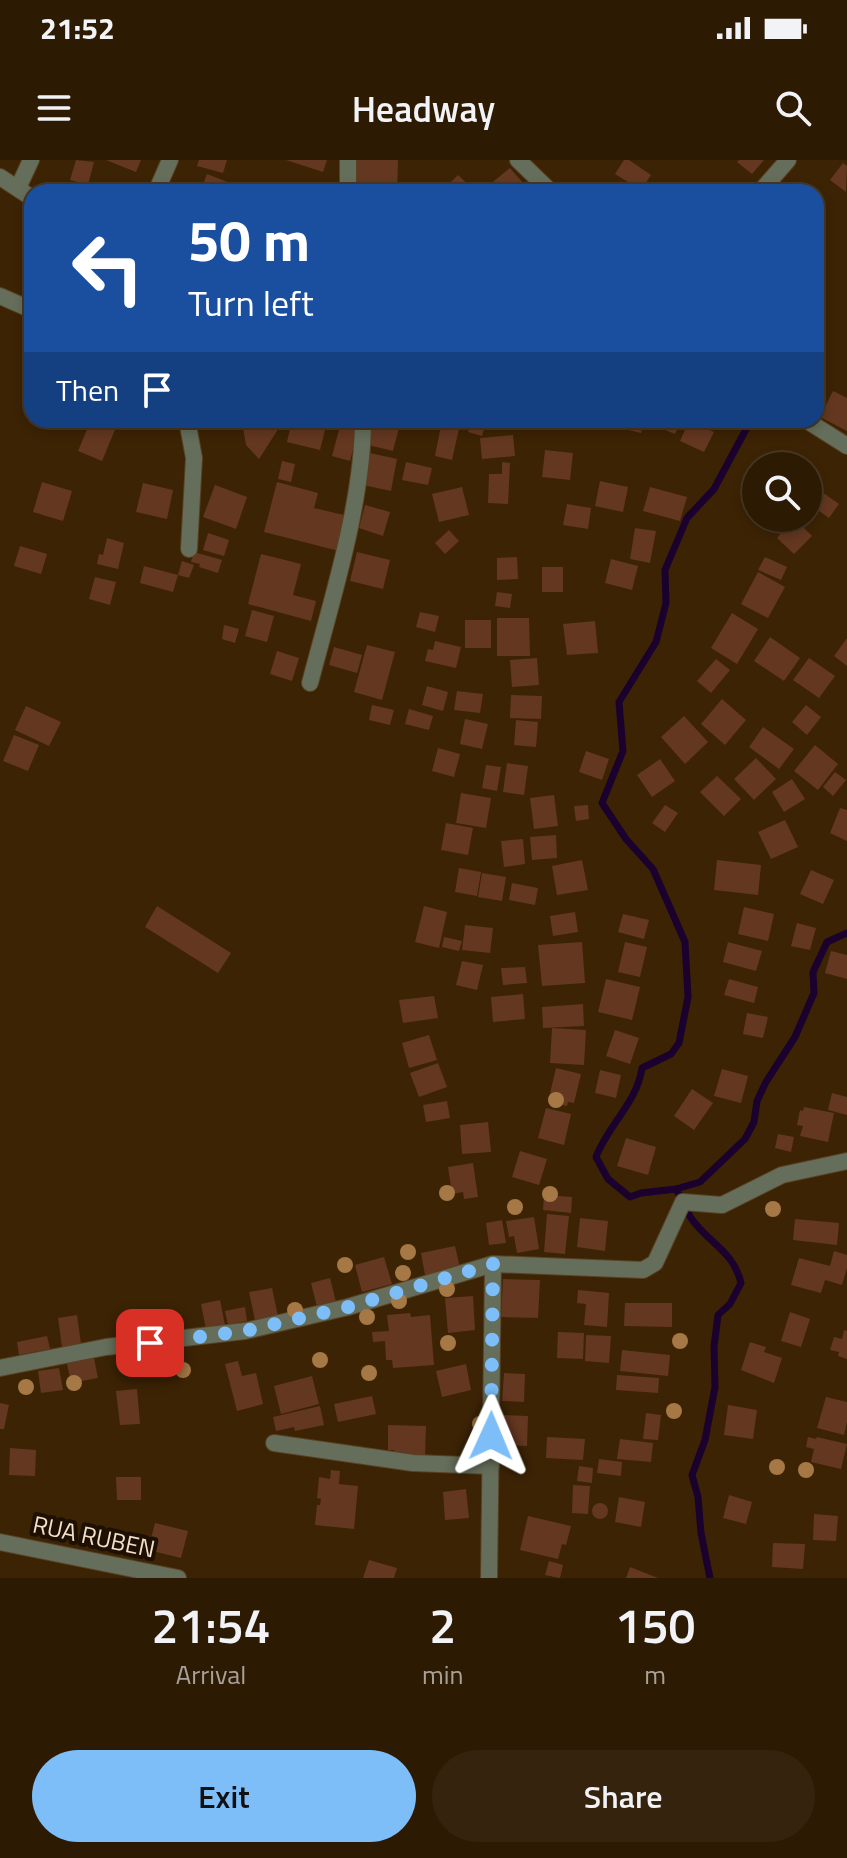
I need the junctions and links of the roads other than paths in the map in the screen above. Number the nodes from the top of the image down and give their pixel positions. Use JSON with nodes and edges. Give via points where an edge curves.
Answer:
{"nodes":[{"id":1,"x":31,"y":160,"type":"edge"},
{"id":2,"x":170,"y":160,"type":"edge"},
{"id":3,"x":348,"y":160,"type":"edge"},
{"id":4,"x":518,"y":160,"type":"edge"},
{"id":5,"x":788,"y":160,"type":"edge"},
{"id":6,"x":0,"y":177,"type":"edge"},
{"id":7,"x":27,"y":184,"type":"edge"},
{"id":8,"x":160,"y":184,"type":"edge"},
{"id":9,"x":348,"y":184,"type":"edge"},
{"id":10,"x":543,"y":184,"type":"edge"},
{"id":11,"x":767,"y":184,"type":"edge"},
{"id":12,"x":24,"y":192,"type":"edge"},
{"id":13,"x":0,"y":296,"type":"edge"},
{"id":14,"x":24,"y":306,"type":"edge"},
{"id":15,"x":188,"y":428,"type":"edge"},
{"id":16,"x":363,"y":428,"type":"edge"},
{"id":17,"x":819,"y":428,"type":"edge"},
{"id":18,"x":847,"y":446,"type":"edge"},
{"id":19,"x":189,"y":549,"type":"dead end"},
{"id":20,"x":310,"y":683,"type":"dead end"},
{"id":21,"x":847,"y":1161,"type":"edge"},
{"id":22,"x":493,"y":1264,"type":"junction"},
{"id":23,"x":0,"y":1368,"type":"edge"},
{"id":24,"x":274,"y":1443,"type":"dead end"},
{"id":25,"x":491,"y":1466,"type":"junction"},
{"id":26,"x":0,"y":1542,"type":"edge"},
{"id":27,"x":178,"y":1578,"type":"edge"},
{"id":28,"x":489,"y":1578,"type":"edge"}],
"edges":[{"from":1,"to":7,"type":"street"},
{"from":2,"to":8,"type":"street"},
{"from":3,"to":9,"type":"street"},
{"from":4,"to":10,"type":"street"},
{"from":5,"to":11,"type":"street"},
{"from":6,"to":12,"type":"street"},
{"from":13,"to":14,"type":"street"},
{"from":15,"to":19,"type":"street","via":[[194,458]]},
{"from":16,"to":20,"type":"street","via":[[345,547]]},
{"from":17,"to":18,"type":"street"},
{"from":21,"to":22,"type":"street","via":[[782,1175],[722,1205],[683,1202],[655,1263],[643,1270]]},
{"from":22,"to":23,"type":"street","via":[[245,1331],[106,1347]]},
{"from":22,"to":25,"type":"street"},
{"from":24,"to":25,"type":"street","via":[[413,1463]]},
{"from":25,"to":28,"type":"street"},
{"from":26,"to":27,"type":"street","name":"RUA RUBEN"}]}
